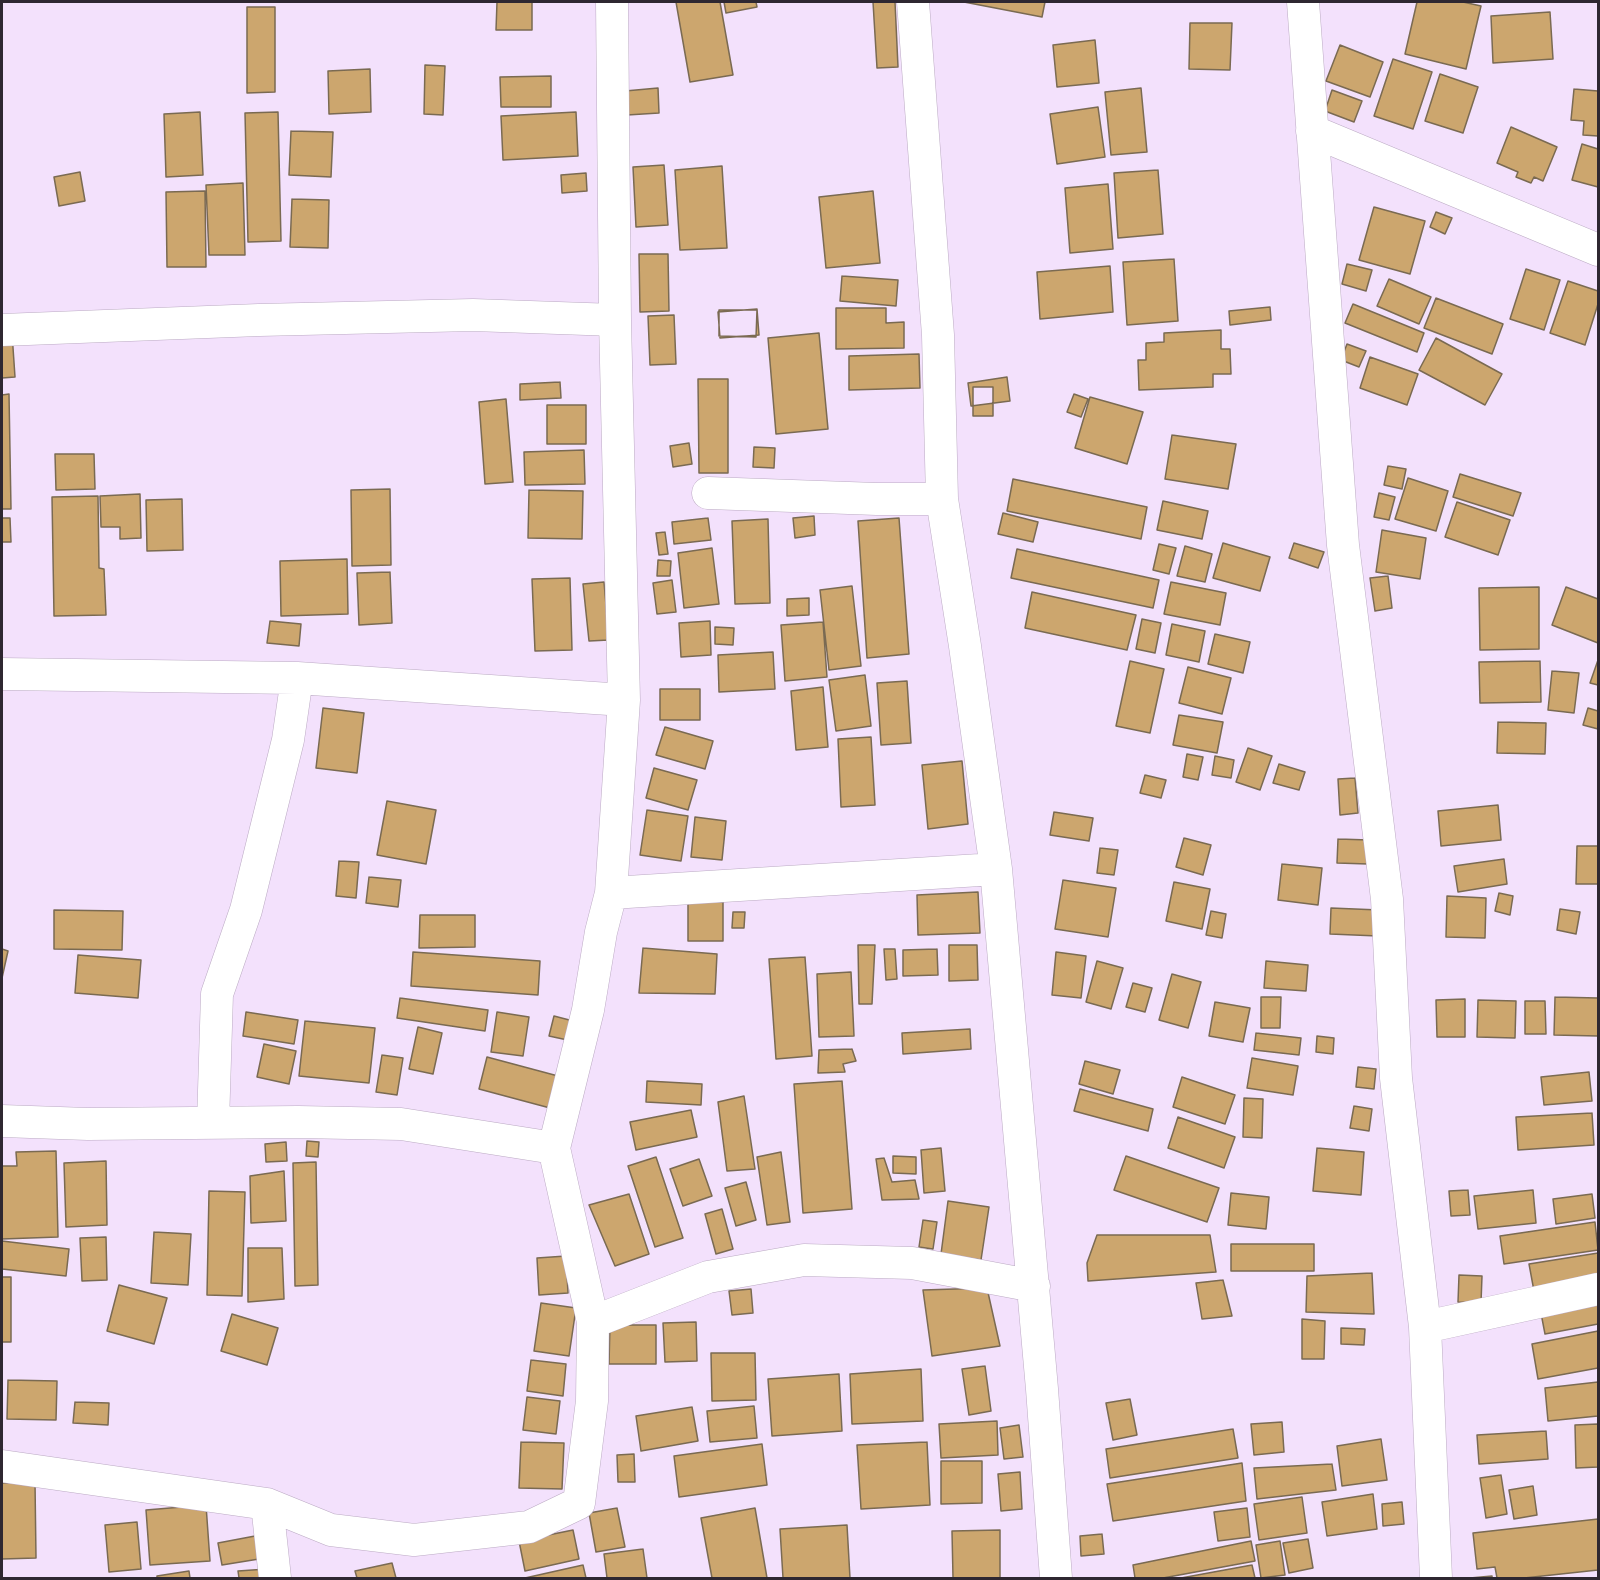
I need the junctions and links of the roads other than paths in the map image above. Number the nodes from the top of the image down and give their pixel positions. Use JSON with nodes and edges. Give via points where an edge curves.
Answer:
{"nodes":[{"id":1,"x":612,"y":2,"type":"edge"},
{"id":2,"x":913,"y":2,"type":"edge"},
{"id":3,"x":1303,"y":2,"type":"edge"},
{"id":4,"x":1312,"y":131,"type":"junction"},
{"id":5,"x":1599,"y":250,"type":"edge"},
{"id":6,"x":615,"y":320,"type":"junction"},
{"id":7,"x":2,"y":330,"type":"edge"},
{"id":8,"x":708,"y":493,"type":"dead end"},
{"id":9,"x":942,"y":499,"type":"junction"},
{"id":10,"x":2,"y":675,"type":"edge"},
{"id":11,"x":297,"y":678,"type":"junction"},
{"id":12,"x":624,"y":700,"type":"junction"},
{"id":13,"x":996,"y":869,"type":"junction"},
{"id":14,"x":611,"y":893,"type":"junction"},
{"id":15,"x":2,"y":1121,"type":"edge"},
{"id":16,"x":213,"y":1123,"type":"junction"},
{"id":17,"x":554,"y":1148,"type":"junction"},
{"id":18,"x":1034,"y":1286,"type":"junction"},
{"id":19,"x":1599,"y":1289,"type":"edge"},
{"id":20,"x":593,"y":1322,"type":"junction"},
{"id":21,"x":1425,"y":1327,"type":"junction"},
{"id":22,"x":2,"y":1466,"type":"edge"},
{"id":23,"x":267,"y":1504,"type":"junction"},
{"id":24,"x":275,"y":1578,"type":"edge"},
{"id":25,"x":1056,"y":1578,"type":"edge"},
{"id":26,"x":1436,"y":1578,"type":"edge"}],
"edges":[{"from":1,"to":6,"type":"street"},
{"from":2,"to":9,"type":"street","via":[[938,335]]},
{"from":3,"to":4,"type":"street"},
{"from":4,"to":5,"type":"street"},
{"from":4,"to":21,"type":"street","via":[[1343,545],[1387,899],[1396,1078]]},
{"from":6,"to":7,"type":"street","via":[[473,315]]},
{"from":6,"to":12,"type":"street"},
{"from":8,"to":9,"type":"street"},
{"from":9,"to":13,"type":"street"},
{"from":10,"to":11,"type":"street"},
{"from":11,"to":12,"type":"street"},
{"from":11,"to":16,"type":"street","via":[[288,740],[249,900],[218,994]]},
{"from":12,"to":14,"type":"street"},
{"from":13,"to":14,"type":"street"},
{"from":13,"to":18,"type":"street"},
{"from":14,"to":17,"type":"street","via":[[588,1010]]},
{"from":15,"to":16,"type":"street"},
{"from":16,"to":17,"type":"street","via":[[401,1124]]},
{"from":17,"to":20,"type":"street"},
{"from":18,"to":20,"type":"street","via":[[912,1263],[804,1260],[708,1277]]},
{"from":18,"to":25,"type":"street"},
{"from":19,"to":21,"type":"street"},
{"from":20,"to":23,"type":"street","via":[[592,1401],[579,1503],[530,1527],[414,1540],[331,1530]]},
{"from":21,"to":26,"type":"street"},
{"from":22,"to":23,"type":"street"},
{"from":23,"to":24,"type":"street"}]}
